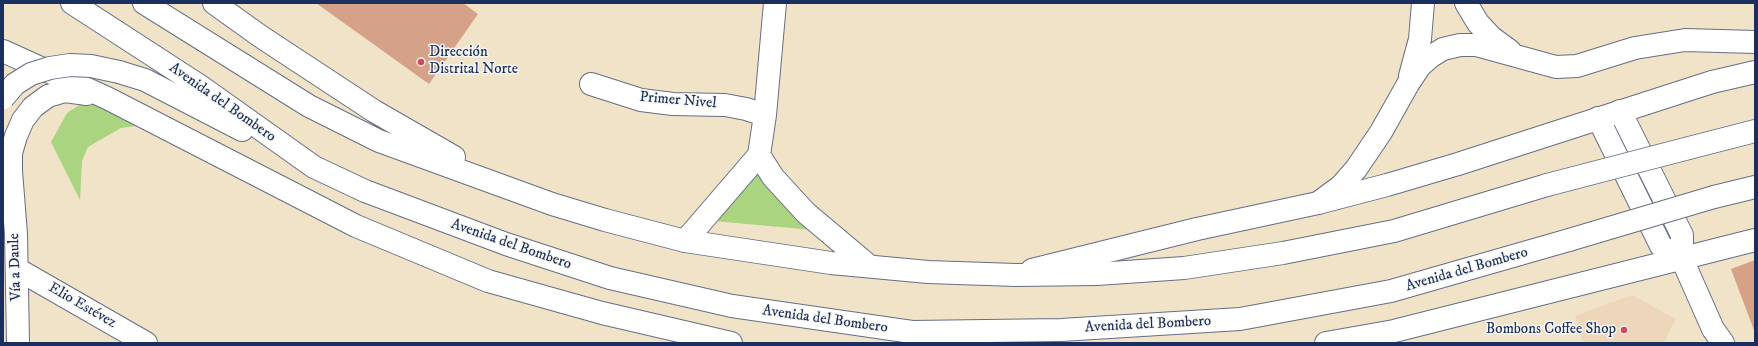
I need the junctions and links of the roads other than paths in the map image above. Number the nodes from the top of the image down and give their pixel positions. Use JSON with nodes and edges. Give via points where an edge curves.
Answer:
{"nodes":[{"id":1,"x":72,"y":3,"type":"edge"},
{"id":2,"x":144,"y":3,"type":"edge"},
{"id":3,"x":214,"y":3,"type":"edge"},
{"id":4,"x":1423,"y":3,"type":"edge"},
{"id":5,"x":1466,"y":3,"type":"edge"},
{"id":6,"x":775,"y":4,"type":"edge"},
{"id":7,"x":1755,"y":42,"type":"edge"},
{"id":8,"x":3,"y":51,"type":"edge"},
{"id":9,"x":1519,"y":57,"type":"junction"},
{"id":10,"x":1755,"y":72,"type":"edge"},
{"id":11,"x":591,"y":84,"type":"dead end"},
{"id":12,"x":1408,"y":84,"type":"junction"},
{"id":13,"x":3,"y":98,"type":"edge"},
{"id":14,"x":106,"y":98,"type":"junction"},
{"id":15,"x":1620,"y":111,"type":"junction"},
{"id":16,"x":765,"y":115,"type":"junction"},
{"id":17,"x":1598,"y":118,"type":"junction"},
{"id":18,"x":1755,"y":131,"type":"edge"},
{"id":19,"x":759,"y":155,"type":"junction"},
{"id":20,"x":314,"y":167,"type":"junction"},
{"id":21,"x":503,"y":186,"type":"junction"},
{"id":22,"x":1755,"y":187,"type":"edge"},
{"id":23,"x":1318,"y":203,"type":"junction"},
{"id":24,"x":3,"y":213,"type":"edge"},
{"id":25,"x":16,"y":234,"type":"junction"},
{"id":26,"x":1755,"y":240,"type":"edge"},
{"id":27,"x":685,"y":241,"type":"junction"},
{"id":28,"x":1682,"y":259,"type":"junction"},
{"id":29,"x":869,"y":266,"type":"junction"},
{"id":30,"x":17,"y":269,"type":"junction"},
{"id":31,"x":1016,"y":275,"type":"junction"},
{"id":32,"x":1392,"y":337,"type":"edge"},
{"id":33,"x":18,"y":343,"type":"edge"},
{"id":34,"x":146,"y":343,"type":"edge"},
{"id":35,"x":731,"y":343,"type":"edge"},
{"id":36,"x":1326,"y":343,"type":"edge"},
{"id":37,"x":1723,"y":343,"type":"edge"}],
"edges":[{"from":1,"to":20,"type":"main road","name":"Avenida del Bombero","via":[[200,86]]},
{"from":2,"to":21,"type":"main road","via":[[309,106],[379,141]]},
{"from":3,"to":21,"type":"main road","via":[[374,111]]},
{"from":4,"to":12,"type":"main road","via":[[1420,39]]},
{"from":5,"to":9,"type":"main road","via":[[1478,23],[1491,37]]},
{"from":6,"to":16,"type":"main road"},
{"from":7,"to":9,"type":"main road","via":[[1685,40],[1635,48],[1577,66],[1556,68]]},
{"from":8,"to":14,"type":"main road"},
{"from":9,"to":12,"type":"main road","via":[[1476,45],[1443,49],[1420,66]]},
{"from":10,"to":15,"type":"main road","via":[[1712,82]]},
{"from":11,"to":16,"type":"main road","name":"Primer Nivel","via":[[641,100],[673,104],[725,105]]},
{"from":12,"to":23,"type":"main road","via":[[1381,132],[1356,169],[1341,186]]},
{"from":13,"to":20,"type":"main road","bridge":true,"via":[[15,84],[31,74],[50,68],[70,65],[91,66],[119,72],[145,80]]},
{"from":14,"to":25,"type":"main road","name":"Vía a Daule","via":[[65,91],[48,96],[33,107],[23,120],[11,153]]},
{"from":14,"to":35,"type":"main road","via":[[356,226],[488,281],[602,313]]},
{"from":15,"to":17,"type":"main road"},
{"from":15,"to":28,"type":"main road","via":[[1682,235]]},
{"from":16,"to":19,"type":"main road"},
{"from":17,"to":23,"type":"main road","via":[[1458,164]]},
{"from":17,"to":28,"type":"main road","via":[[1661,246]]},
{"from":18,"to":31,"type":"main road","bridge":true,"via":[[1547,185],[1394,231],[1283,253],[1184,268],[1097,274]]},
{"from":19,"to":27,"type":"main road"},
{"from":19,"to":29,"type":"main road","via":[[806,214]]},
{"from":20,"to":22,"type":"main road","name":"Avenida del Bombero","bridge":true,"via":[[406,208],[610,278],[732,306],[912,332],[1061,330],[1240,319],[1391,291]]},
{"from":21,"to":27,"type":"main road","via":[[605,220]]},
{"from":23,"to":31,"type":"main road","via":[[1197,229]]},
{"from":24,"to":25,"type":"main road"},
{"from":25,"to":30,"type":"main road","name":"Vía a Daule"},
{"from":26,"to":28,"type":"main road"},
{"from":27,"to":29,"type":"main road"},
{"from":28,"to":32,"type":"main road"},
{"from":28,"to":37,"type":"main road","via":[[1713,329]]},
{"from":29,"to":31,"type":"main road","via":[[928,272]]},
{"from":30,"to":33,"type":"main road","name":"Vía a Daule"},
{"from":30,"to":34,"type":"main road","name":"Elio Estévez"},
{"from":32,"to":36,"type":"main road"}]}
